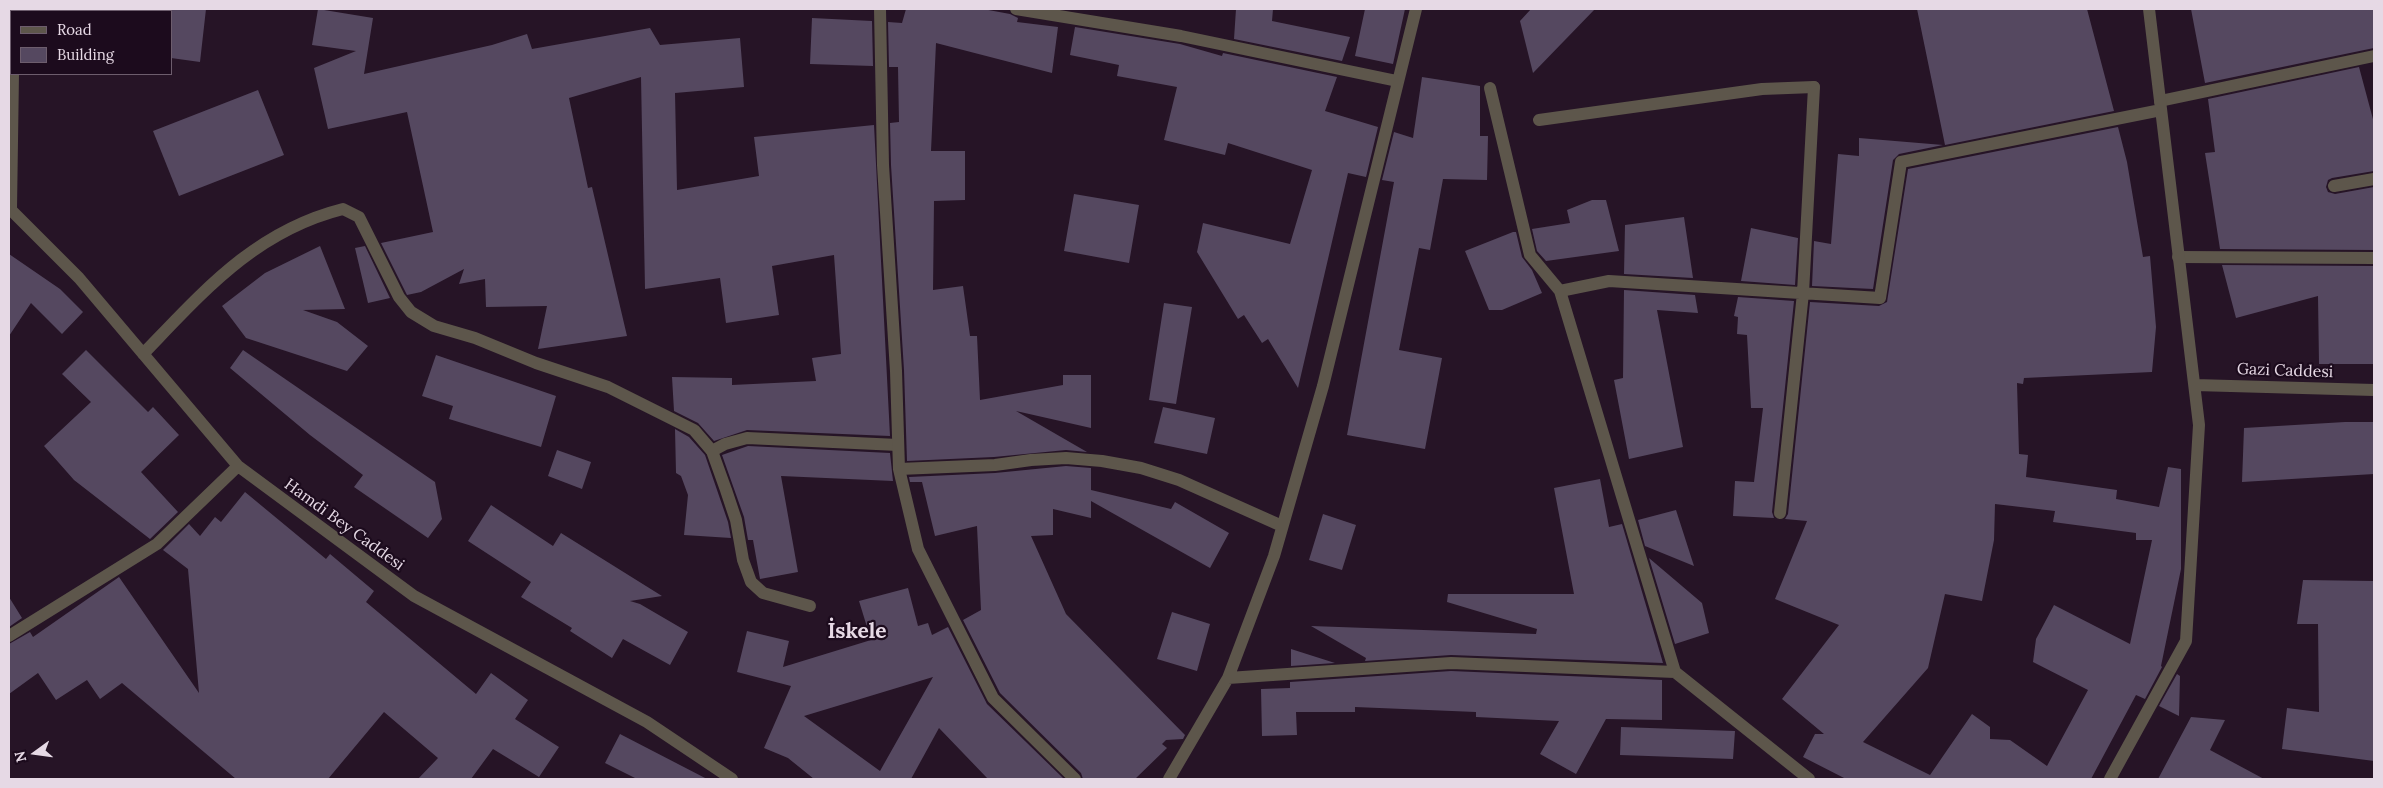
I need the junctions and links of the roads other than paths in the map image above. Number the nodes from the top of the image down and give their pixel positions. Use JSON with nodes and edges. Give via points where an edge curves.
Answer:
{"nodes":[{"id":1,"x":880,"y":9,"type":"edge"},
{"id":2,"x":1016,"y":9,"type":"edge"},
{"id":3,"x":1416,"y":9,"type":"edge"},
{"id":4,"x":2150,"y":9,"type":"edge"},
{"id":5,"x":2374,"y":56,"type":"edge"},
{"id":6,"x":12,"y":75,"type":"edge"},
{"id":7,"x":1397,"y":81,"type":"junction"},
{"id":8,"x":1490,"y":88,"type":"dead end"},
{"id":9,"x":2161,"y":105,"type":"junction"},
{"id":10,"x":1539,"y":120,"type":"dead end"},
{"id":11,"x":2374,"y":179,"type":"edge"},
{"id":12,"x":2334,"y":186,"type":"dead end"},
{"id":13,"x":10,"y":209,"type":"edge"},
{"id":14,"x":2178,"y":257,"type":"junction"},
{"id":15,"x":2374,"y":258,"type":"edge"},
{"id":16,"x":1560,"y":291,"type":"junction"},
{"id":17,"x":1803,"y":293,"type":"junction"},
{"id":18,"x":143,"y":354,"type":"junction"},
{"id":19,"x":2195,"y":385,"type":"junction"},
{"id":20,"x":2374,"y":390,"type":"edge"},
{"id":21,"x":898,"y":445,"type":"junction"},
{"id":22,"x":712,"y":451,"type":"junction"},
{"id":23,"x":238,"y":466,"type":"junction"},
{"id":24,"x":899,"y":468,"type":"junction"},
{"id":25,"x":1780,"y":513,"type":"dead end"},
{"id":26,"x":1282,"y":526,"type":"junction"},
{"id":27,"x":810,"y":606,"type":"dead end"},
{"id":28,"x":9,"y":636,"type":"edge"},
{"id":29,"x":1675,"y":672,"type":"junction"},
{"id":30,"x":1228,"y":678,"type":"junction"},
{"id":31,"x":732,"y":779,"type":"edge"},
{"id":32,"x":1074,"y":779,"type":"edge"},
{"id":33,"x":1169,"y":779,"type":"edge"},
{"id":34,"x":1809,"y":779,"type":"edge"},
{"id":35,"x":2110,"y":779,"type":"edge"}],
"edges":[{"from":1,"to":21,"type":"street","via":[[883,165]]},
{"from":2,"to":7,"type":"street","via":[[1180,36]]},
{"from":3,"to":7,"type":"street"},
{"from":4,"to":9,"type":"street"},
{"from":5,"to":9,"type":"street"},
{"from":6,"to":13,"type":"street"},
{"from":7,"to":26,"type":"street","via":[[1323,386]]},
{"from":8,"to":16,"type":"street","via":[[1530,255]]},
{"from":9,"to":14,"type":"street"},
{"from":9,"to":17,"type":"street","via":[[1902,162],[1880,298]]},
{"from":10,"to":17,"type":"street","via":[[1762,89],[1814,87]]},
{"from":11,"to":12,"type":"street"},
{"from":13,"to":18,"type":"street","name":"Hamdi Bey Caddesi","via":[[79,278]]},
{"from":14,"to":15,"type":"street"},
{"from":14,"to":19,"type":"street"},
{"from":16,"to":17,"type":"street","via":[[1608,281]]},
{"from":16,"to":29,"type":"street"},
{"from":17,"to":25,"type":"street"},
{"from":18,"to":22,"type":"street","via":[[215,279],[268,240],[315,216],[342,209],[359,217],[399,296],[411,312],[434,326],[608,387],[694,430]]},
{"from":18,"to":23,"type":"street","name":"Hamdi Bey Caddesi"},
{"from":19,"to":20,"type":"street","name":"Gazi Caddesi"},
{"from":19,"to":35,"type":"street","via":[[2200,425],[2186,641]]},
{"from":21,"to":22,"type":"street","via":[[747,438]]},
{"from":21,"to":24,"type":"street"},
{"from":22,"to":27,"type":"street","via":[[736,520],[742,560],[750,582],[763,592]]},
{"from":23,"to":28,"type":"street","via":[[157,544]]},
{"from":23,"to":31,"type":"street","name":"Hamdi Bey Caddesi","via":[[414,596],[646,722]]},
{"from":24,"to":26,"type":"street","via":[[1066,458],[1102,461],[1141,468],[1179,480]]},
{"from":24,"to":32,"type":"street","via":[[918,549],[993,698]]},
{"from":26,"to":30,"type":"street","via":[[1274,556]]},
{"from":29,"to":30,"type":"street","via":[[1451,663]]},
{"from":29,"to":34,"type":"street"},
{"from":30,"to":33,"type":"street"}]}
